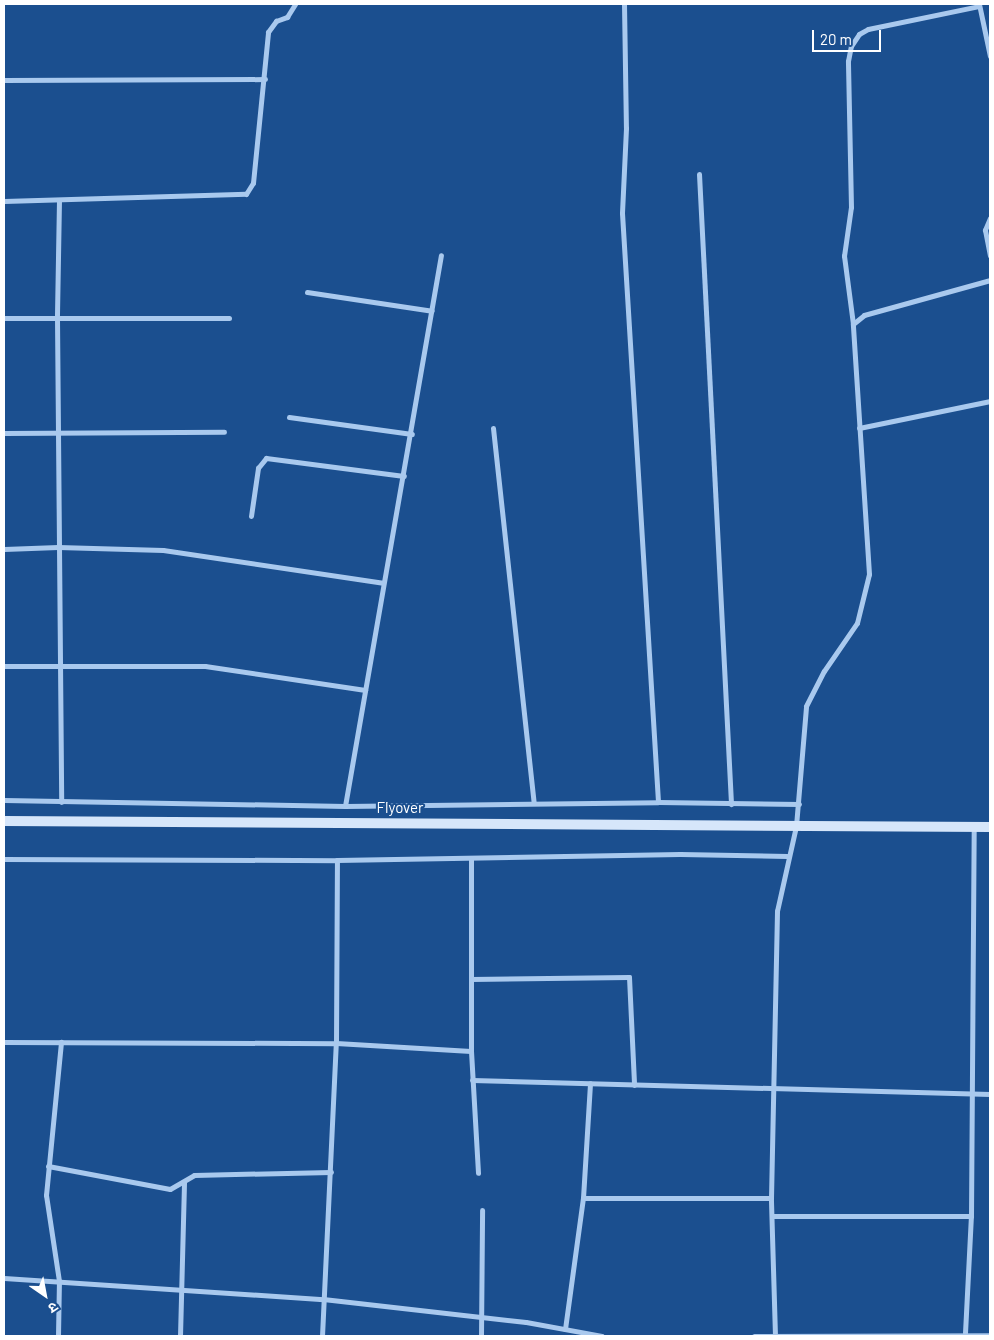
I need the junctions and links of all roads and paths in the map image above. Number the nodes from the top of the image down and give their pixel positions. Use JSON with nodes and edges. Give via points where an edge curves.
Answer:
{"nodes":[{"id":1,"x":295,"y":4,"type":"edge"},
{"id":2,"x":624,"y":4,"type":"edge"},
{"id":3,"x":979,"y":5,"type":"edge"},
{"id":4,"x":990,"y":56,"type":"edge"},
{"id":5,"x":265,"y":79,"type":"junction"},
{"id":6,"x":4,"y":80,"type":"edge"},
{"id":7,"x":699,"y":174,"type":"dead end"},
{"id":8,"x":59,"y":200,"type":"junction"},
{"id":9,"x":4,"y":201,"type":"edge"},
{"id":10,"x":990,"y":218,"type":"edge"},
{"id":11,"x":441,"y":255,"type":"dead end"},
{"id":12,"x":990,"y":256,"type":"edge"},
{"id":13,"x":990,"y":280,"type":"edge"},
{"id":14,"x":308,"y":292,"type":"dead end"},
{"id":15,"x":432,"y":311,"type":"junction"},
{"id":16,"x":4,"y":318,"type":"edge"},
{"id":17,"x":57,"y":318,"type":"junction"},
{"id":18,"x":229,"y":318,"type":"dead end"},
{"id":19,"x":853,"y":324,"type":"junction"},
{"id":20,"x":990,"y":401,"type":"edge"},
{"id":21,"x":289,"y":417,"type":"dead end"},
{"id":22,"x":493,"y":428,"type":"dead end"},
{"id":23,"x":859,"y":428,"type":"junction"},
{"id":24,"x":57,"y":432,"type":"junction"},
{"id":25,"x":224,"y":432,"type":"dead end"},
{"id":26,"x":4,"y":433,"type":"edge"},
{"id":27,"x":412,"y":434,"type":"junction"},
{"id":28,"x":404,"y":476,"type":"junction"},
{"id":29,"x":251,"y":516,"type":"dead end"},
{"id":30,"x":58,"y":547,"type":"junction"},
{"id":31,"x":4,"y":549,"type":"edge"},
{"id":32,"x":383,"y":583,"type":"junction"},
{"id":33,"x":4,"y":666,"type":"edge"},
{"id":34,"x":62,"y":667,"type":"junction"},
{"id":35,"x":365,"y":690,"type":"junction"},
{"id":36,"x":4,"y":800,"type":"edge"},
{"id":37,"x":61,"y":802,"type":"junction"},
{"id":38,"x":658,"y":802,"type":"junction"},
{"id":39,"x":534,"y":803,"type":"junction"},
{"id":40,"x":731,"y":804,"type":"junction"},
{"id":41,"x":799,"y":804,"type":"junction"},
{"id":42,"x":345,"y":806,"type":"junction"},
{"id":43,"x":4,"y":821,"type":"edge"},
{"id":44,"x":796,"y":826,"type":"junction"},
{"id":45,"x":974,"y":827,"type":"junction"},
{"id":46,"x":990,"y":827,"type":"edge"},
{"id":47,"x":787,"y":856,"type":"junction"},
{"id":48,"x":471,"y":858,"type":"junction"},
{"id":49,"x":4,"y":859,"type":"edge"},
{"id":50,"x":337,"y":860,"type":"junction"},
{"id":51,"x":471,"y":978,"type":"junction"},
{"id":52,"x":4,"y":1042,"type":"edge"},
{"id":53,"x":61,"y":1042,"type":"junction"},
{"id":54,"x":336,"y":1043,"type":"junction"},
{"id":55,"x":471,"y":1050,"type":"junction"},
{"id":56,"x":472,"y":1080,"type":"junction"},
{"id":57,"x":590,"y":1083,"type":"junction"},
{"id":58,"x":634,"y":1084,"type":"junction"},
{"id":59,"x":772,"y":1089,"type":"junction"},
{"id":60,"x":973,"y":1094,"type":"junction"},
{"id":61,"x":990,"y":1094,"type":"edge"},
{"id":62,"x":48,"y":1166,"type":"junction"},
{"id":63,"x":331,"y":1172,"type":"junction"},
{"id":64,"x":478,"y":1173,"type":"dead end"},
{"id":65,"x":184,"y":1182,"type":"junction"},
{"id":66,"x":583,"y":1198,"type":"junction"},
{"id":67,"x":772,"y":1198,"type":"junction"},
{"id":68,"x":482,"y":1210,"type":"dead end"},
{"id":69,"x":772,"y":1216,"type":"junction"},
{"id":70,"x":971,"y":1216,"type":"junction"},
{"id":71,"x":4,"y":1278,"type":"edge"},
{"id":72,"x":59,"y":1281,"type":"junction"},
{"id":73,"x":182,"y":1292,"type":"junction"},
{"id":74,"x":323,"y":1299,"type":"junction"},
{"id":75,"x":479,"y":1317,"type":"junction"},
{"id":76,"x":566,"y":1329,"type":"junction"},
{"id":77,"x":965,"y":1333,"type":"junction"},
{"id":78,"x":990,"y":1334,"type":"edge"},
{"id":79,"x":856,"y":1335,"type":"edge"},
{"id":80,"x":58,"y":1336,"type":"edge"},
{"id":81,"x":180,"y":1336,"type":"edge"},
{"id":82,"x":322,"y":1336,"type":"edge"},
{"id":83,"x":480,"y":1336,"type":"edge"},
{"id":84,"x":602,"y":1336,"type":"edge"},
{"id":85,"x":754,"y":1336,"type":"edge"},
{"id":86,"x":775,"y":1336,"type":"edge"}],
"edges":[{"from":1,"to":5,"type":"street","via":[[287,17],[276,21],[268,32]]},
{"from":2,"to":38,"type":"street","via":[[626,128],[622,213]]},
{"from":3,"to":4,"type":"street"},
{"from":3,"to":19,"type":"street","via":[[868,29],[859,34],[851,46],[848,61],[851,207],[844,256]]},
{"from":5,"to":6,"type":"street"},
{"from":5,"to":8,"type":"street","via":[[253,183],[246,194]]},
{"from":7,"to":40,"type":"street"},
{"from":8,"to":9,"type":"street"},
{"from":8,"to":17,"type":"street"},
{"from":10,"to":12,"type":"street","via":[[985,230]]},
{"from":11,"to":15,"type":"street"},
{"from":13,"to":19,"type":"street","via":[[985,284],[864,315]]},
{"from":14,"to":15,"type":"street"},
{"from":15,"to":27,"type":"street"},
{"from":16,"to":17,"type":"street"},
{"from":17,"to":18,"type":"street"},
{"from":17,"to":24,"type":"street"},
{"from":19,"to":23,"type":"street"},
{"from":20,"to":23,"type":"street"},
{"from":21,"to":27,"type":"street"},
{"from":22,"to":39,"type":"street"},
{"from":23,"to":41,"type":"street","via":[[869,574],[857,623],[824,671],[806,706]]},
{"from":24,"to":25,"type":"street"},
{"from":24,"to":26,"type":"street"},
{"from":24,"to":30,"type":"street"},
{"from":27,"to":28,"type":"street"},
{"from":28,"to":29,"type":"street","via":[[266,458],[258,468]]},
{"from":28,"to":32,"type":"street"},
{"from":30,"to":31,"type":"street"},
{"from":30,"to":32,"type":"street","via":[[163,550]]},
{"from":30,"to":34,"type":"street"},
{"from":32,"to":35,"type":"street"},
{"from":33,"to":34,"type":"street"},
{"from":34,"to":35,"type":"street","via":[[205,666]]},
{"from":34,"to":37,"type":"street"},
{"from":35,"to":42,"type":"street"},
{"from":36,"to":37,"type":"street"},
{"from":37,"to":42,"type":"street"},
{"from":38,"to":39,"type":"street"},
{"from":38,"to":40,"type":"street"},
{"from":39,"to":42,"type":"street"},
{"from":40,"to":41,"type":"street"},
{"from":41,"to":44,"type":"street"},
{"from":43,"to":44,"type":"main road","name":"Flyover"},
{"from":44,"to":45,"type":"main road","name":"Flyover"},
{"from":44,"to":47,"type":"street"},
{"from":45,"to":46,"type":"main road","name":"Flyover"},
{"from":45,"to":60,"type":"street"},
{"from":47,"to":48,"type":"street","via":[[680,854]]},
{"from":47,"to":59,"type":"street","via":[[777,912]]},
{"from":48,"to":50,"type":"street"},
{"from":48,"to":51,"type":"street"},
{"from":49,"to":50,"type":"street"},
{"from":50,"to":54,"type":"street"},
{"from":51,"to":55,"type":"street"},
{"from":51,"to":58,"type":"street","via":[[630,977]]},
{"from":52,"to":53,"type":"street"},
{"from":53,"to":54,"type":"street"},
{"from":53,"to":62,"type":"street"},
{"from":54,"to":55,"type":"street"},
{"from":54,"to":63,"type":"street"},
{"from":55,"to":56,"type":"street"},
{"from":56,"to":57,"type":"street"},
{"from":56,"to":64,"type":"street"},
{"from":57,"to":58,"type":"street"},
{"from":57,"to":66,"type":"street"},
{"from":58,"to":59,"type":"street"},
{"from":59,"to":60,"type":"street"},
{"from":59,"to":67,"type":"street"},
{"from":60,"to":61,"type":"street"},
{"from":60,"to":70,"type":"street"},
{"from":62,"to":65,"type":"street","via":[[170,1189]]},
{"from":62,"to":72,"type":"street","via":[[46,1195]]},
{"from":63,"to":65,"type":"street","via":[[201,1175]]},
{"from":63,"to":74,"type":"street"},
{"from":65,"to":73,"type":"street"},
{"from":66,"to":67,"type":"street"},
{"from":66,"to":76,"type":"street"},
{"from":67,"to":69,"type":"street"},
{"from":68,"to":75,"type":"street"},
{"from":69,"to":70,"type":"street"},
{"from":69,"to":86,"type":"street"},
{"from":70,"to":77,"type":"street"},
{"from":71,"to":72,"type":"street"},
{"from":72,"to":73,"type":"street"},
{"from":72,"to":80,"type":"street"},
{"from":73,"to":74,"type":"street"},
{"from":73,"to":81,"type":"street"},
{"from":74,"to":75,"type":"street"},
{"from":74,"to":82,"type":"street"},
{"from":75,"to":76,"type":"street"},
{"from":75,"to":83,"type":"street"},
{"from":76,"to":84,"type":"street"},
{"from":77,"to":78,"type":"street"},
{"from":77,"to":79,"type":"street"},
{"from":79,"to":86,"type":"street"},
{"from":85,"to":86,"type":"street"}]}
